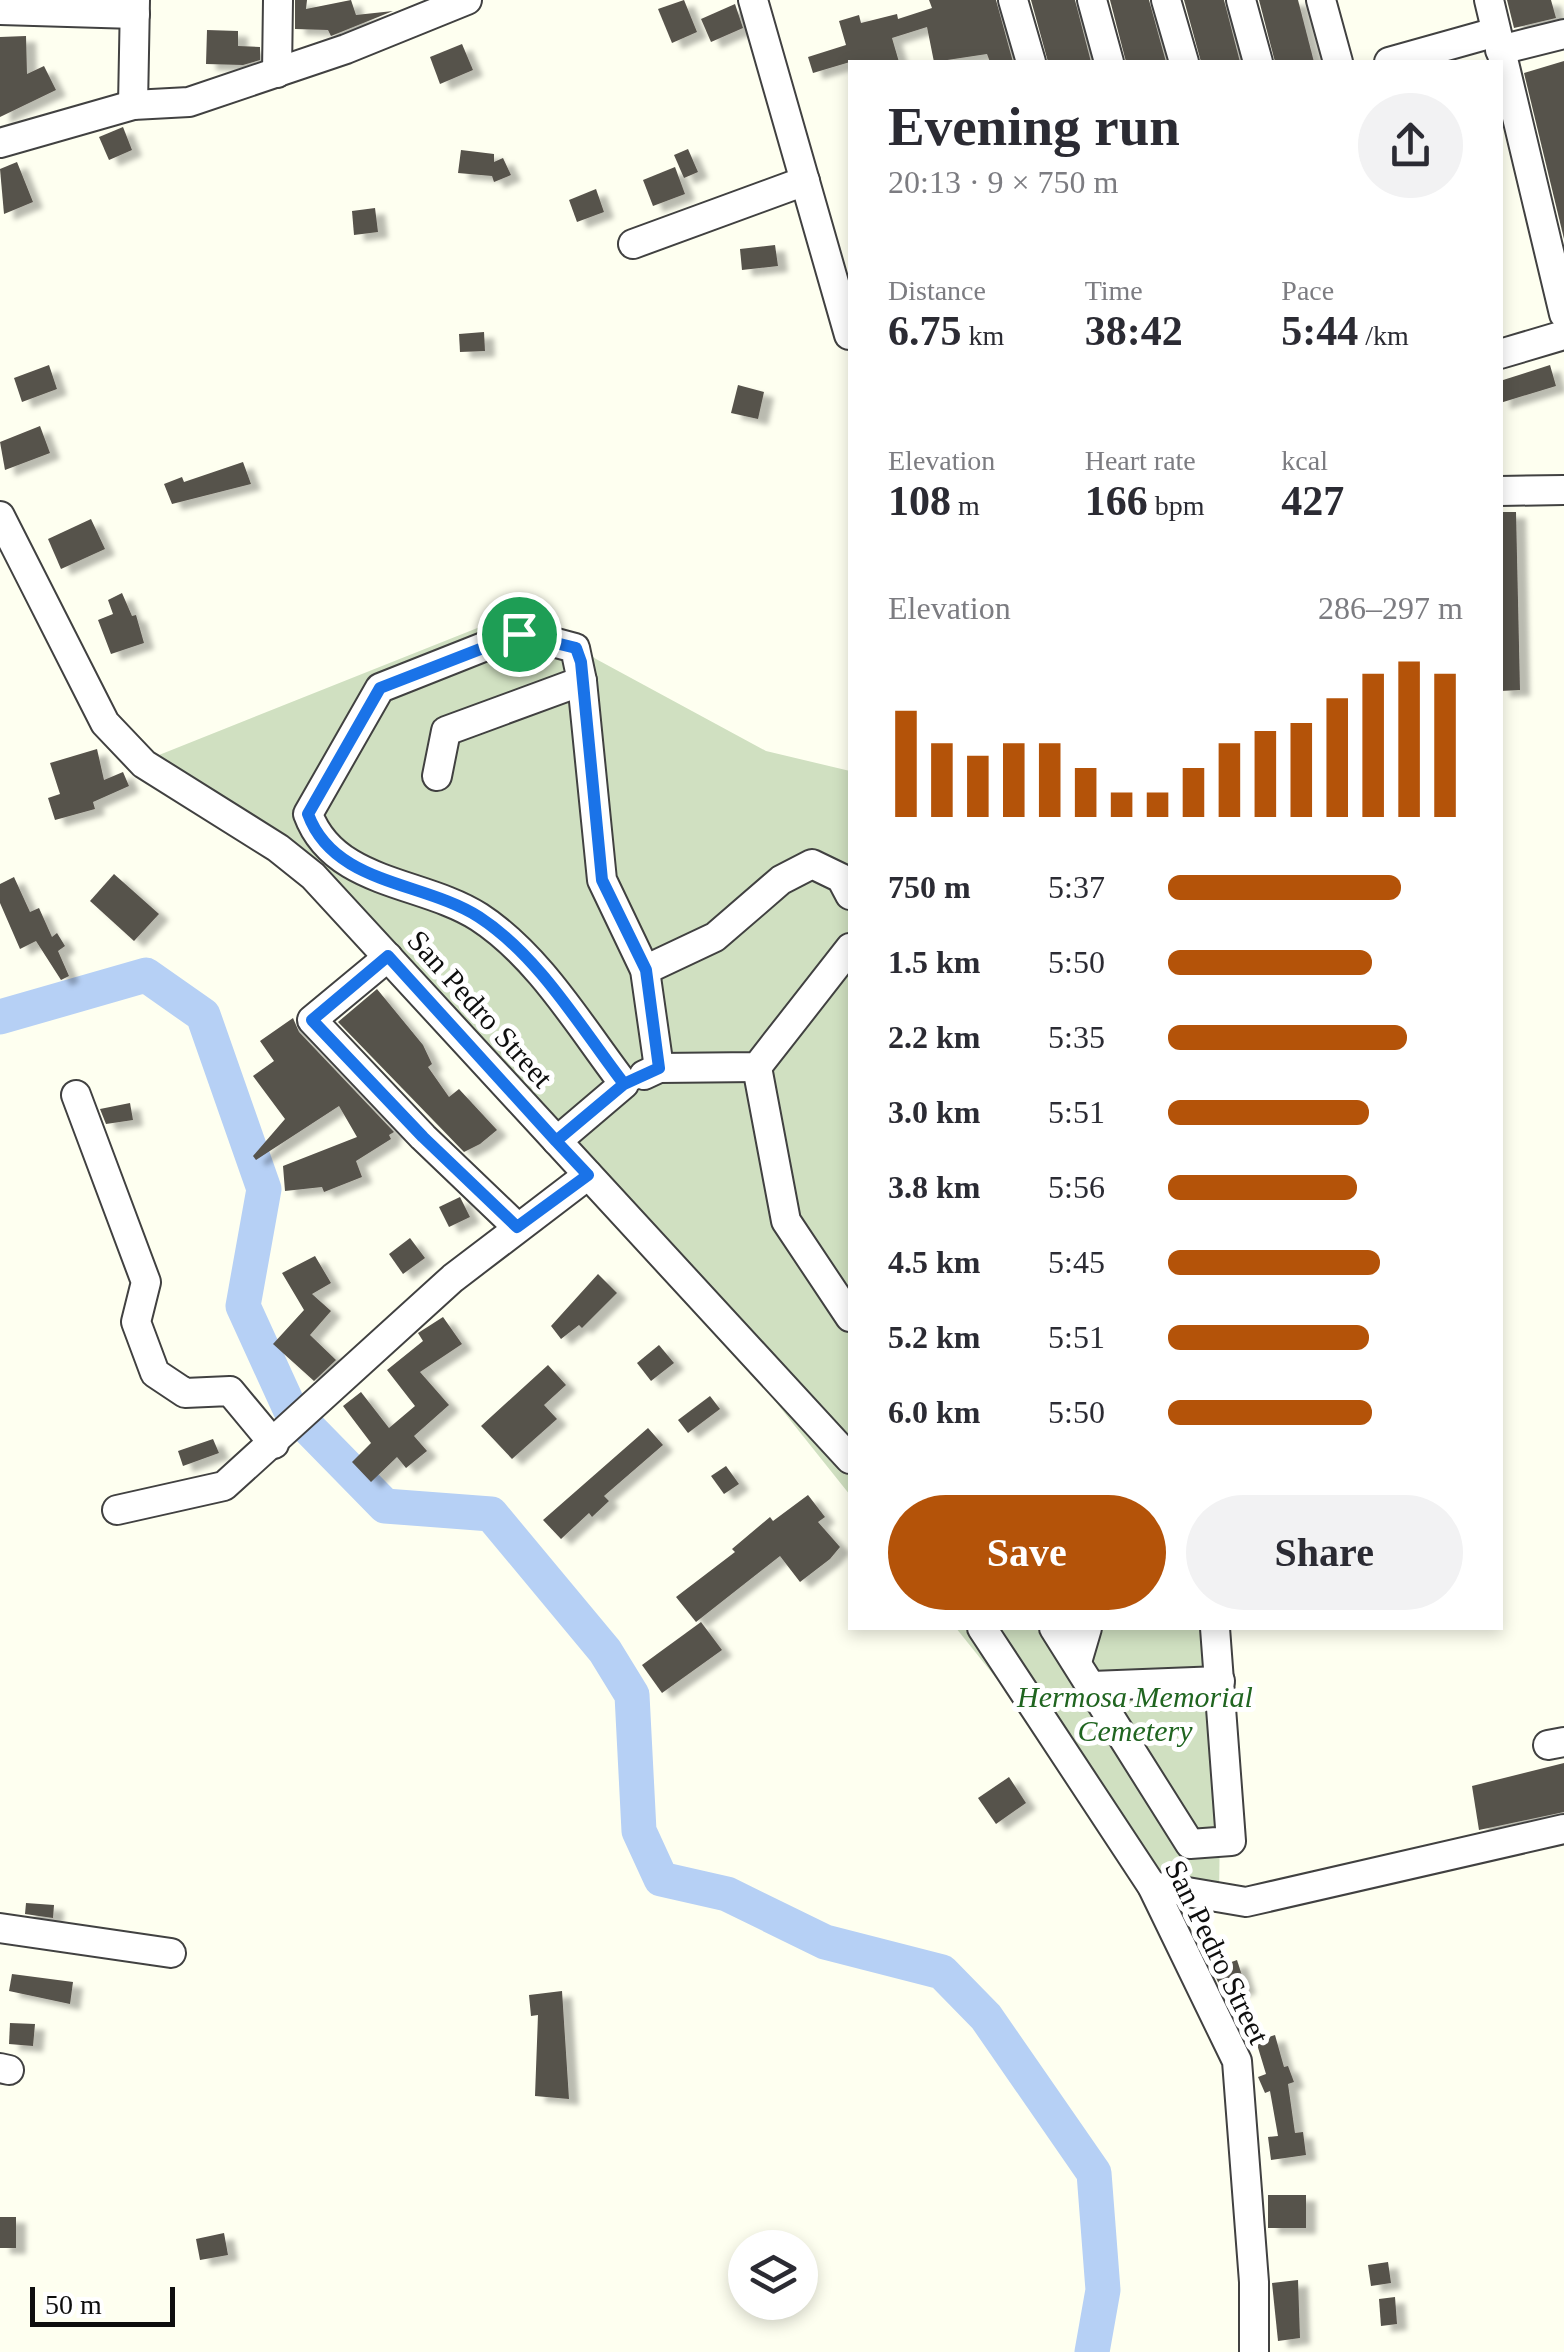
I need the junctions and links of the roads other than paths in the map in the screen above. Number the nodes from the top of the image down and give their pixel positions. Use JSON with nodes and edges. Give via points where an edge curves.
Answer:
{"nodes":[{"id":1,"x":278,"y":0,"type":"edge"},
{"id":2,"x":468,"y":0,"type":"edge"},
{"id":3,"x":753,"y":0,"type":"edge"},
{"id":4,"x":1013,"y":0,"type":"edge"},
{"id":5,"x":1092,"y":0,"type":"edge"},
{"id":6,"x":1166,"y":0,"type":"edge"},
{"id":7,"x":1241,"y":0,"type":"edge"},
{"id":8,"x":1320,"y":0,"type":"edge"},
{"id":9,"x":1489,"y":0,"type":"edge"},
{"id":10,"x":12,"y":7,"type":"edge"},
{"id":11,"x":135,"y":7,"type":"edge"},
{"id":12,"x":418,"y":10,"type":"edge"},
{"id":13,"x":1564,"y":34,"type":"edge"},
{"id":14,"x":1498,"y":41,"type":"junction"},
{"id":15,"x":1030,"y":60,"type":"edge"},
{"id":16,"x":1108,"y":60,"type":"edge"},
{"id":17,"x":1183,"y":60,"type":"edge"},
{"id":18,"x":1257,"y":60,"type":"edge"},
{"id":19,"x":1337,"y":60,"type":"edge"},
{"id":20,"x":1399,"y":60,"type":"edge"},
{"id":21,"x":1503,"y":60,"type":"edge"},
{"id":22,"x":1503,"y":62,"type":"edge"},
{"id":23,"x":277,"y":73,"type":"junction"},
{"id":24,"x":133,"y":105,"type":"junction"},
{"id":25,"x":0,"y":143,"type":"edge"},
{"id":26,"x":805,"y":181,"type":"junction"},
{"id":27,"x":633,"y":244,"type":"dead end"},
{"id":28,"x":1564,"y":314,"type":"edge"},
{"id":29,"x":1564,"y":334,"type":"edge"},
{"id":30,"x":848,"y":335,"type":"edge"},
{"id":31,"x":1503,"y":353,"type":"edge"},
{"id":32,"x":1564,"y":490,"type":"edge"},
{"id":33,"x":1503,"y":491,"type":"edge"},
{"id":34,"x":0,"y":516,"type":"edge"},
{"id":35,"x":582,"y":681,"type":"junction"},
{"id":36,"x":436,"y":776,"type":"dead end"},
{"id":37,"x":848,"y":891,"type":"edge"},
{"id":38,"x":848,"y":951,"type":"edge"},
{"id":39,"x":388,"y":956,"type":"junction"},
{"id":40,"x":646,"y":970,"type":"junction"},
{"id":41,"x":757,"y":1067,"type":"junction"},
{"id":42,"x":659,"y":1068,"type":"junction"},
{"id":43,"x":624,"y":1084,"type":"junction"},
{"id":44,"x":76,"y":1095,"type":"dead end"},
{"id":45,"x":556,"y":1141,"type":"junction"},
{"id":46,"x":588,"y":1175,"type":"junction"},
{"id":47,"x":517,"y":1227,"type":"junction"},
{"id":48,"x":848,"y":1314,"type":"edge"},
{"id":49,"x":284,"y":1435,"type":"junction"},
{"id":50,"x":848,"y":1456,"type":"edge"},
{"id":51,"x":118,"y":1510,"type":"dead end"},
{"id":52,"x":983,"y":1630,"type":"edge"},
{"id":53,"x":1055,"y":1630,"type":"edge"},
{"id":54,"x":1086,"y":1630,"type":"edge"},
{"id":55,"x":1215,"y":1630,"type":"edge"},
{"id":56,"x":1077,"y":1662,"type":"junction"},
{"id":57,"x":1220,"y":1681,"type":"junction"},
{"id":58,"x":1092,"y":1686,"type":"junction"},
{"id":59,"x":1564,"y":1829,"type":"edge"},
{"id":60,"x":1152,"y":1886,"type":"junction"},
{"id":61,"x":0,"y":1928,"type":"edge"},
{"id":62,"x":171,"y":1953,"type":"dead end"},
{"id":63,"x":1254,"y":2352,"type":"edge"}],
"edges":[{"from":1,"to":23,"type":"street"},
{"from":2,"to":12,"type":"street"},
{"from":3,"to":26,"type":"street"},
{"from":4,"to":15,"type":"street"},
{"from":5,"to":16,"type":"street"},
{"from":6,"to":17,"type":"street"},
{"from":7,"to":18,"type":"street"},
{"from":8,"to":19,"type":"street"},
{"from":9,"to":14,"type":"street"},
{"from":10,"to":11,"type":"street"},
{"from":11,"to":24,"type":"street"},
{"from":12,"to":23,"type":"street"},
{"from":13,"to":14,"type":"street"},
{"from":14,"to":20,"type":"street"},
{"from":14,"to":21,"type":"street"},
{"from":22,"to":28,"type":"street"},
{"from":23,"to":24,"type":"street","via":[[189,102]]},
{"from":24,"to":25,"type":"street"},
{"from":26,"to":27,"type":"street"},
{"from":26,"to":30,"type":"street"},
{"from":29,"to":31,"type":"street"},
{"from":32,"to":33,"type":"street"},
{"from":34,"to":39,"type":"street","name":"San Pedro Street","via":[[104,723],[144,764],[314,876]]},
{"from":35,"to":36,"type":"street","via":[[446,732]]},
{"from":35,"to":40,"type":"street","via":[[602,880]]},
{"from":35,"to":43,"type":"street","via":[[576,648],[519,634],[380,688],[308,814],[318,840],[367,874],[476,915],[516,946]]},
{"from":37,"to":40,"type":"street","via":[[842,878],[812,864],[781,880],[715,937]]},
{"from":38,"to":41,"type":"street"},
{"from":39,"to":45,"type":"street","name":"San Pedro Street"},
{"from":39,"to":47,"type":"street","via":[[312,1020]]},
{"from":40,"to":42,"type":"street"},
{"from":41,"to":42,"type":"street"},
{"from":41,"to":48,"type":"street","via":[[786,1221]]},
{"from":42,"to":43,"type":"street"},
{"from":43,"to":45,"type":"street"},
{"from":44,"to":49,"type":"street","via":[[146,1282],[136,1322],[154,1373],[185,1393],[230,1392]]},
{"from":45,"to":46,"type":"street","name":"San Pedro Street"},
{"from":46,"to":47,"type":"street"},
{"from":46,"to":50,"type":"street","name":"San Pedro Street"},
{"from":47,"to":49,"type":"street"},
{"from":49,"to":51,"type":"street","via":[[224,1486]]},
{"from":52,"to":60,"type":"street","name":"San Pedro Street"},
{"from":53,"to":56,"type":"street"},
{"from":54,"to":56,"type":"street"},
{"from":55,"to":57,"type":"street"},
{"from":56,"to":58,"type":"street"},
{"from":57,"to":58,"type":"street"},
{"from":57,"to":58,"type":"street","via":[[1231,1841],[1190,1844]]},
{"from":59,"to":60,"type":"street","via":[[1246,1902]]},
{"from":60,"to":63,"type":"street","name":"San Pedro Street","via":[[1237,2061]]},
{"from":61,"to":62,"type":"street"}]}
